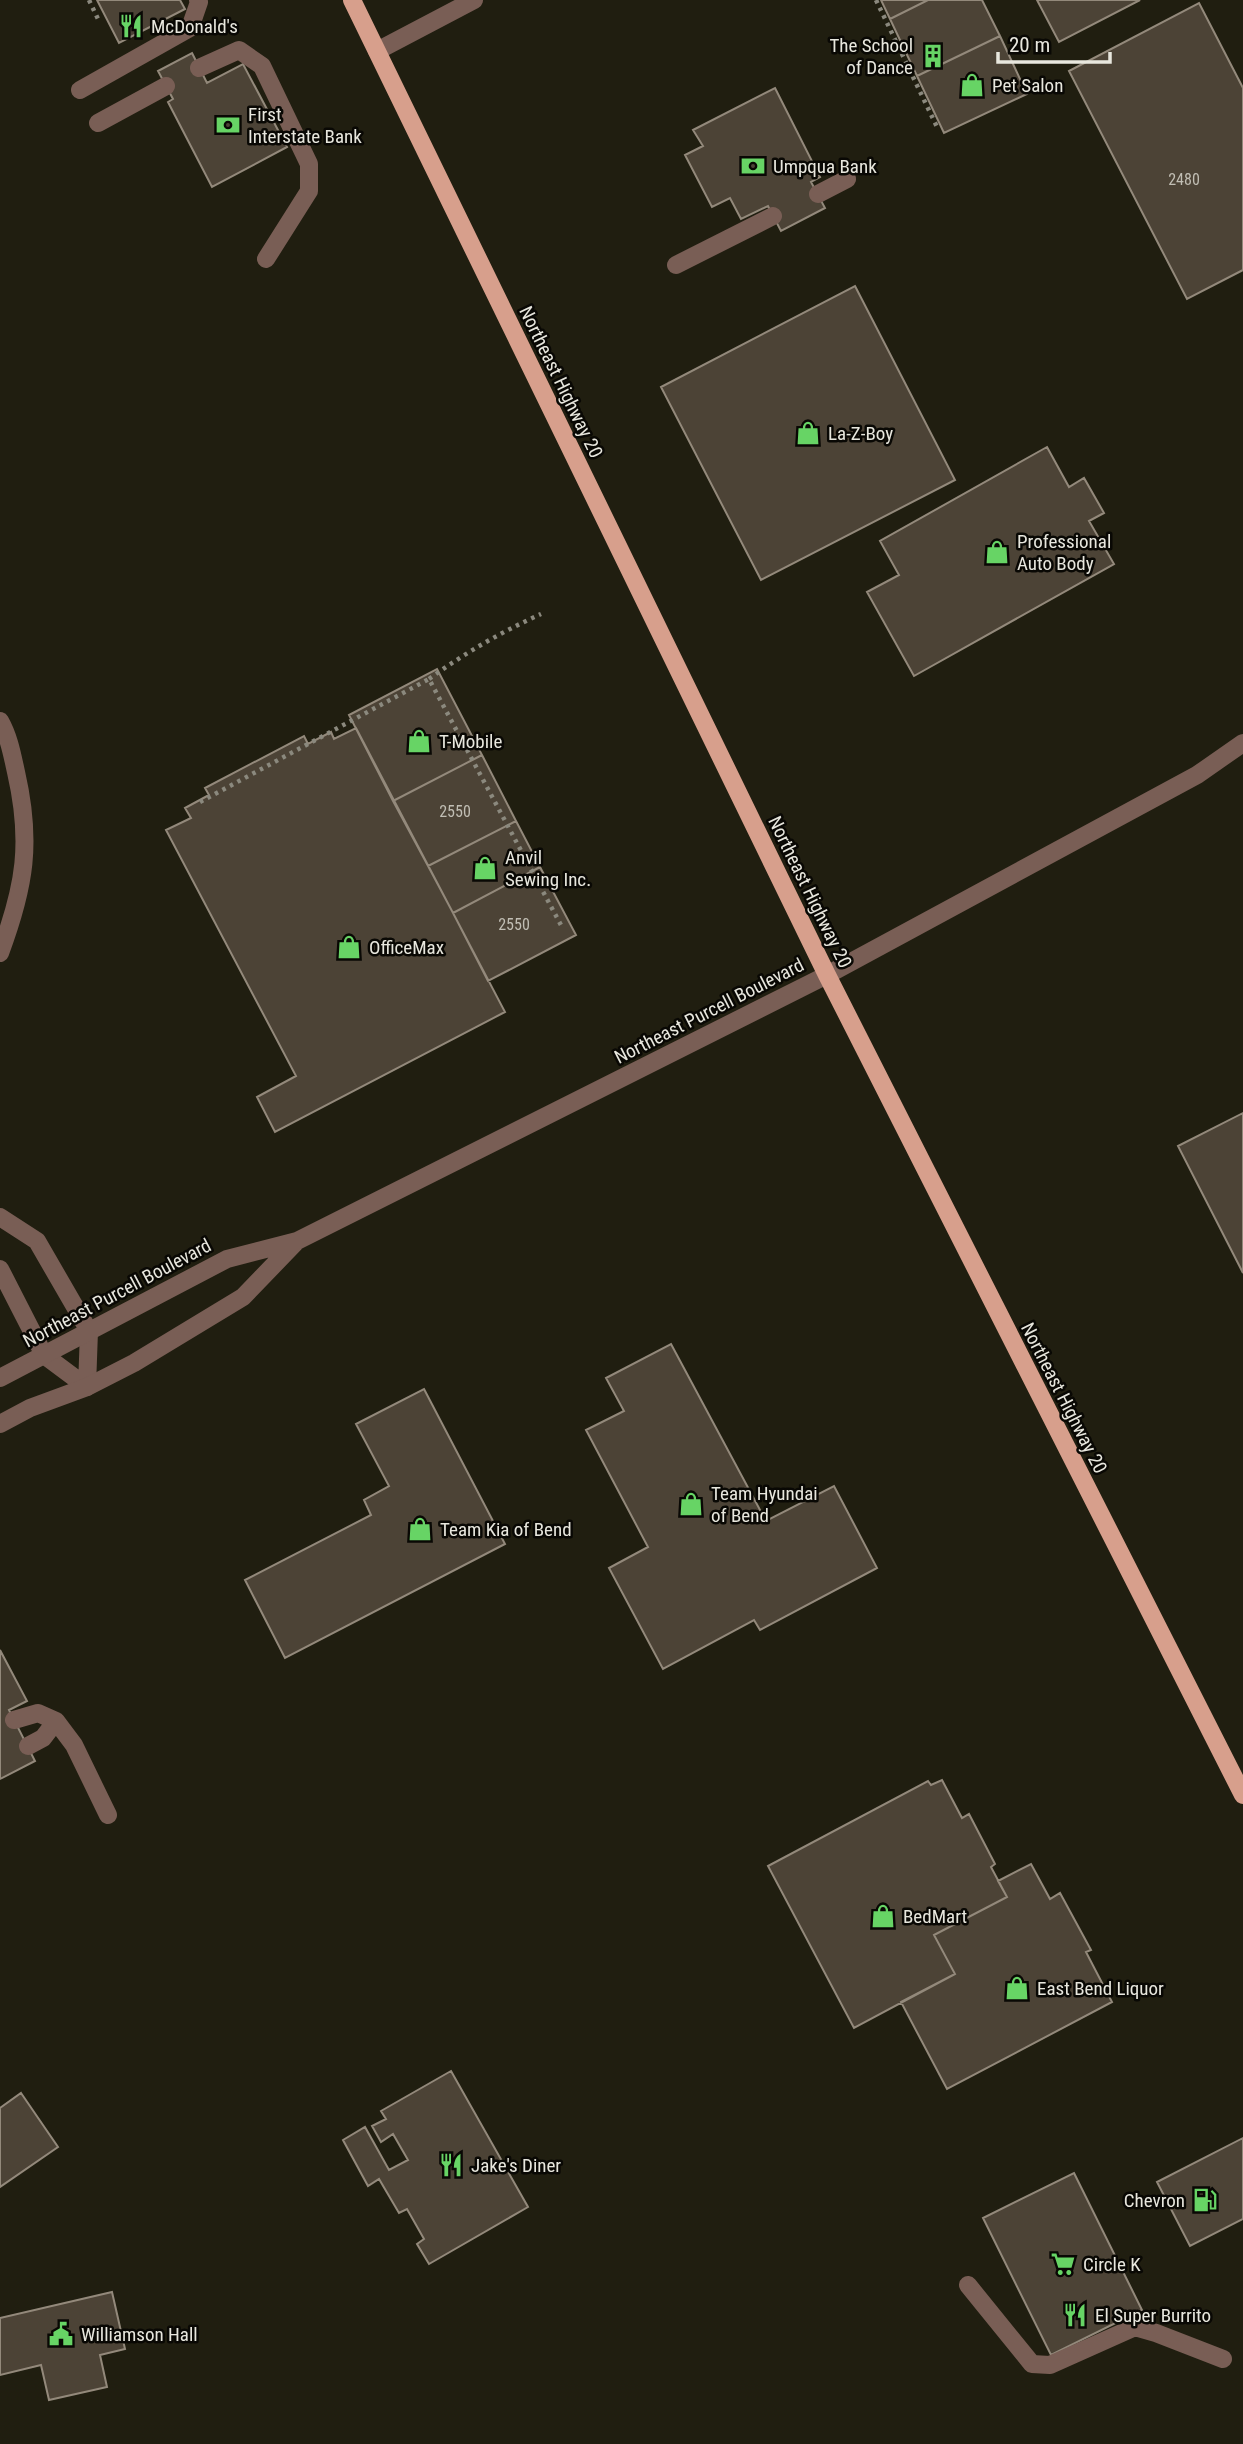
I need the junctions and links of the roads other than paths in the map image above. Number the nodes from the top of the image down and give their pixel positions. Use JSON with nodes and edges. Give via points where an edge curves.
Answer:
{"nodes":[{"id":1,"x":198,"y":0,"type":"edge"},
{"id":2,"x":352,"y":0,"type":"edge"},
{"id":3,"x":474,"y":0,"type":"edge"},
{"id":4,"x":377,"y":51,"type":"junction"},
{"id":5,"x":199,"y":68,"type":"dead end"},
{"id":6,"x":166,"y":86,"type":"dead end"},
{"id":7,"x":80,"y":90,"type":"dead end"},
{"id":8,"x":98,"y":123,"type":"dead end"},
{"id":9,"x":847,"y":179,"type":"dead end"},
{"id":10,"x":818,"y":194,"type":"dead end"},
{"id":11,"x":773,"y":216,"type":"dead end"},
{"id":12,"x":266,"y":260,"type":"dead end"},
{"id":13,"x":676,"y":265,"type":"dead end"},
{"id":14,"x":0,"y":720,"type":"edge"},
{"id":15,"x":1243,"y":743,"type":"edge"},
{"id":16,"x":0,"y":953,"type":"edge"},
{"id":17,"x":827,"y":975,"type":"junction"},
{"id":18,"x":0,"y":1217,"type":"edge"},
{"id":19,"x":297,"y":1241,"type":"junction"},
{"id":20,"x":0,"y":1269,"type":"edge"},
{"id":21,"x":89,"y":1331,"type":"junction"},
{"id":22,"x":44,"y":1355,"type":"junction"},
{"id":23,"x":0,"y":1378,"type":"edge"},
{"id":24,"x":87,"y":1387,"type":"junction"},
{"id":25,"x":0,"y":1424,"type":"edge"},
{"id":26,"x":14,"y":1720,"type":"dead end"},
{"id":27,"x":56,"y":1721,"type":"junction"},
{"id":28,"x":28,"y":1746,"type":"dead end"},
{"id":29,"x":1243,"y":1795,"type":"edge"},
{"id":30,"x":108,"y":1815,"type":"dead end"},
{"id":31,"x":968,"y":2285,"type":"dead end"},
{"id":32,"x":1223,"y":2359,"type":"dead end"}],
"edges":[{"from":1,"to":7,"type":"street","via":[[190,29]]},
{"from":2,"to":4,"type":"main road","name":"Northeast Highway 20"},
{"from":3,"to":4,"type":"street"},
{"from":4,"to":17,"type":"main road","name":"Northeast Highway 20"},
{"from":5,"to":12,"type":"street","via":[[239,50],[262,66],[309,164],[309,191]]},
{"from":6,"to":8,"type":"street"},
{"from":9,"to":10,"type":"street"},
{"from":11,"to":13,"type":"street"},
{"from":14,"to":16,"type":"street","via":[[23,806],[25,860],[15,914]]},
{"from":15,"to":17,"type":"street","name":"Northeast Purcell Boulevard","via":[[1197,775]]},
{"from":17,"to":19,"type":"street","name":"Northeast Purcell Boulevard"},
{"from":17,"to":29,"type":"main road","name":"Northeast Highway 20"},
{"from":18,"to":21,"type":"street","via":[[37,1241]]},
{"from":19,"to":21,"type":"street","name":"Northeast Purcell Boulevard","via":[[226,1259]]},
{"from":19,"to":24,"type":"street","name":"Northeast Purcell Boulevard","via":[[243,1297]]},
{"from":20,"to":22,"type":"street"},
{"from":21,"to":22,"type":"street","name":"Northeast Purcell Boulevard"},
{"from":21,"to":24,"type":"street"},
{"from":22,"to":23,"type":"street","name":"Northeast Purcell Boulevard"},
{"from":22,"to":24,"type":"street"},
{"from":24,"to":25,"type":"street","name":"Northeast Purcell Boulevard"},
{"from":26,"to":27,"type":"street","via":[[37,1713]]},
{"from":27,"to":28,"type":"street","via":[[43,1738]]},
{"from":27,"to":30,"type":"street","via":[[74,1745]]},
{"from":31,"to":32,"type":"street","via":[[1032,2364],[1050,2365],[1135,2327]]}]}
